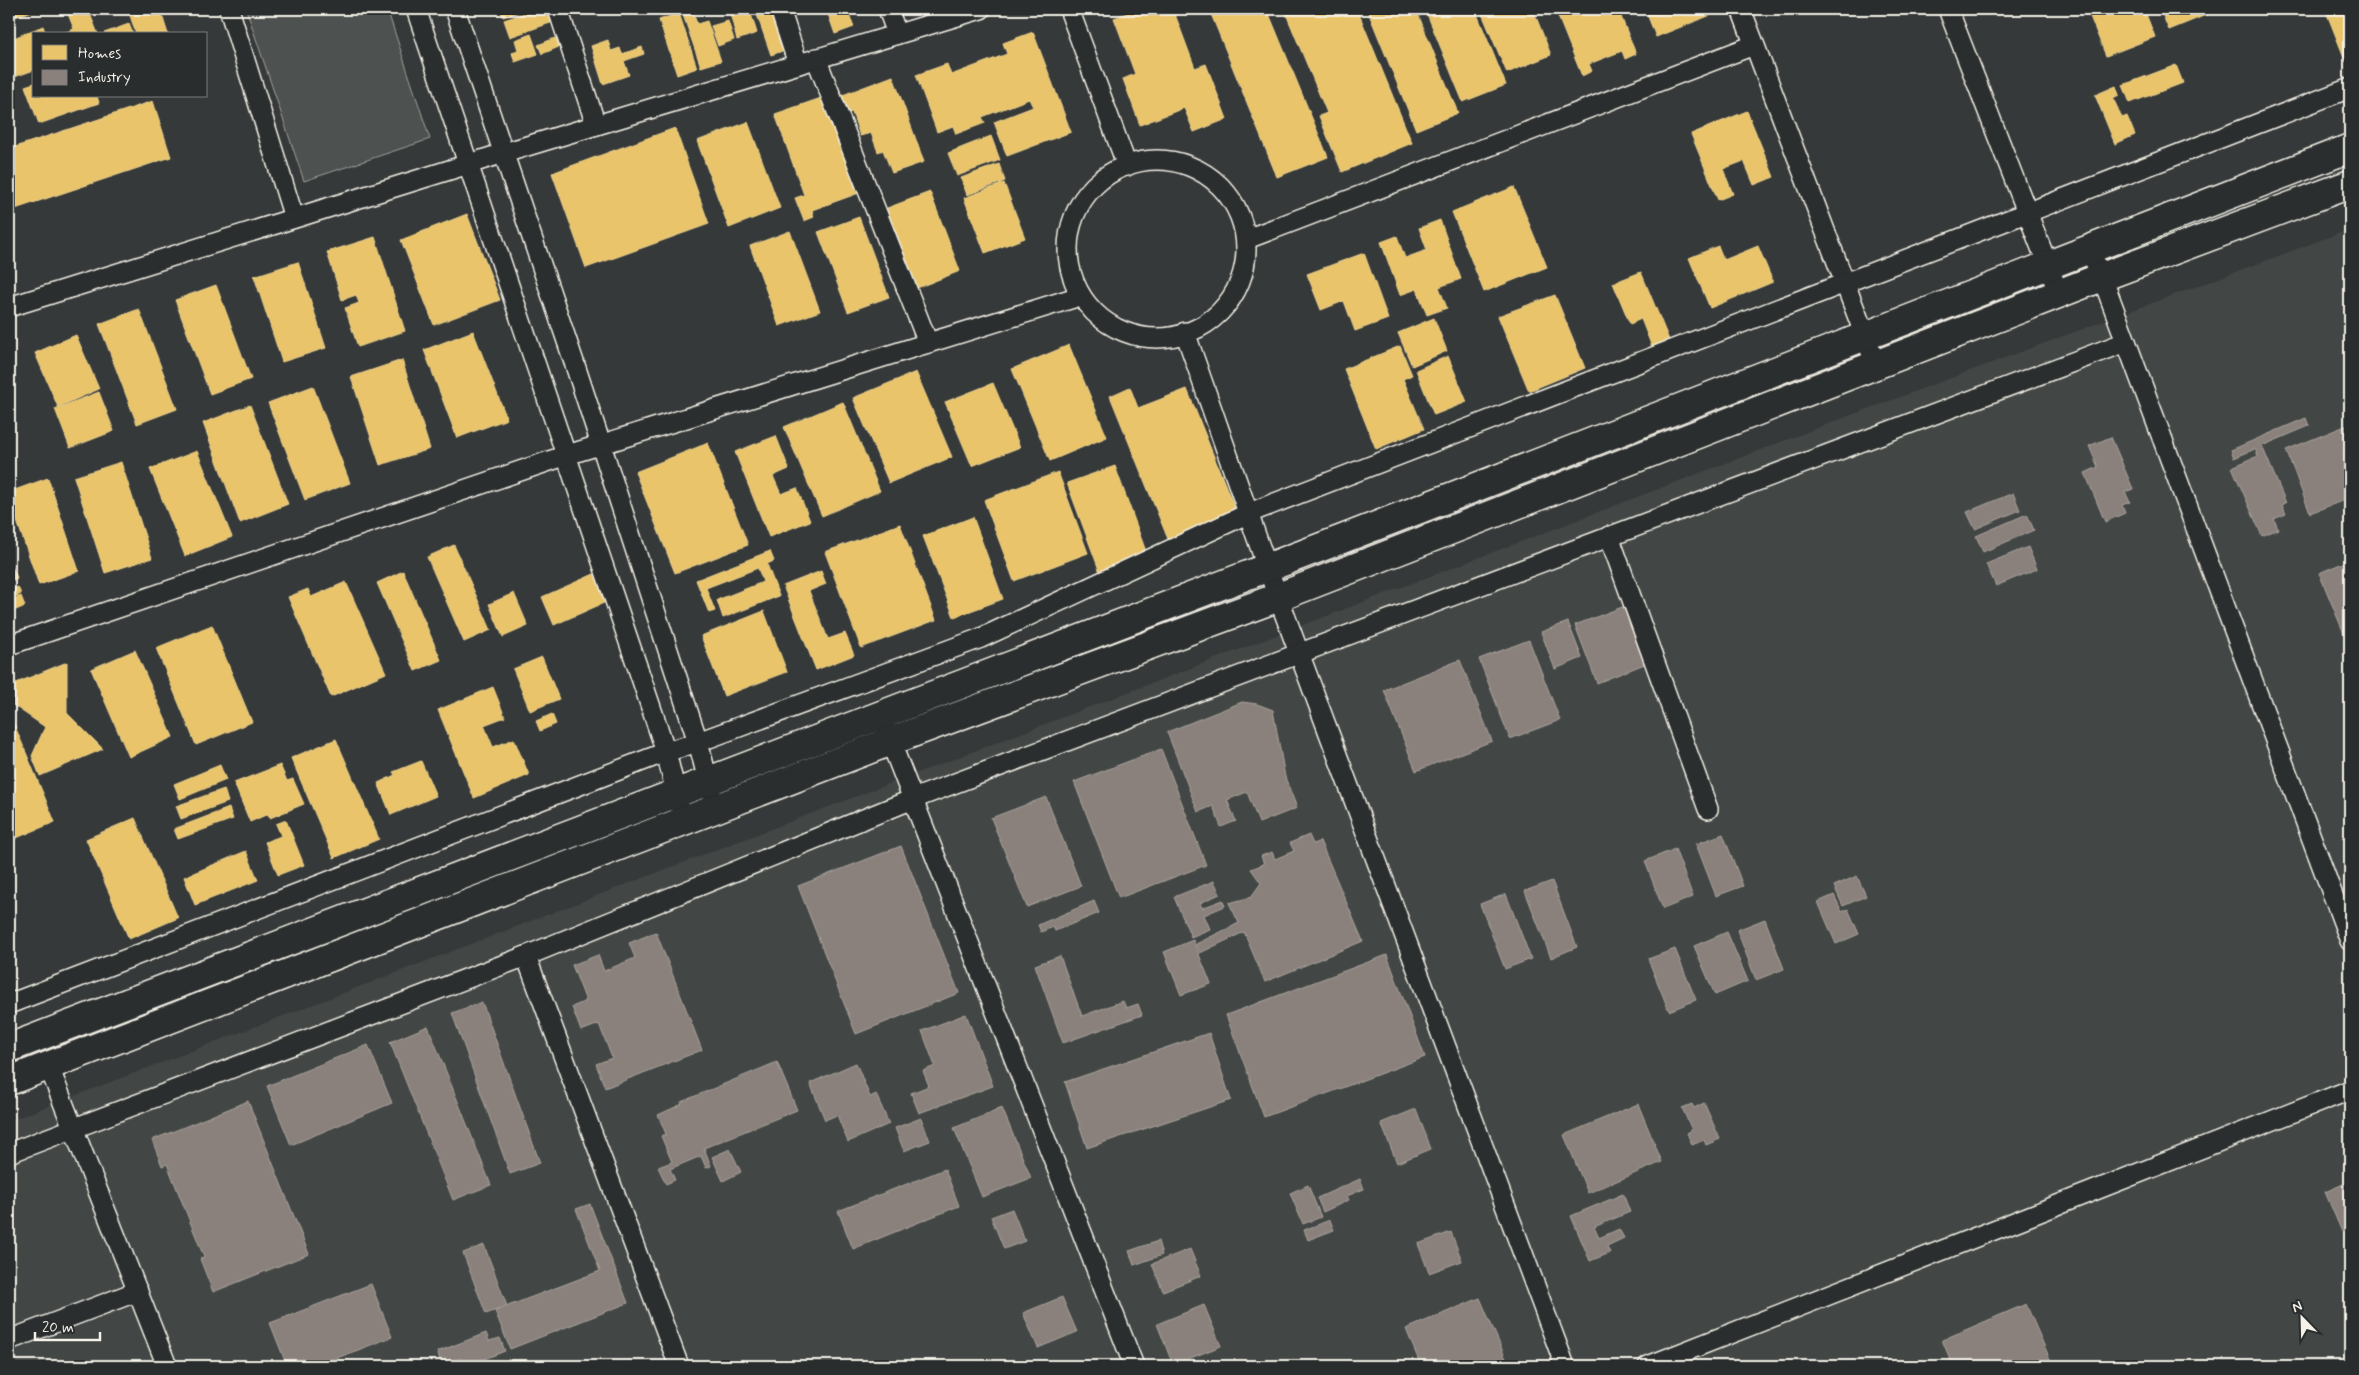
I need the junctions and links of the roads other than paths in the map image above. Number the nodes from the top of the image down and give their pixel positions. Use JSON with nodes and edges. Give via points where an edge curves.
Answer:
{"nodes":[{"id":1,"x":229,"y":9,"type":"edge"},
{"id":2,"x":416,"y":9,"type":"edge"},
{"id":3,"x":455,"y":9,"type":"edge"},
{"id":4,"x":560,"y":9,"type":"edge"},
{"id":5,"x":780,"y":9,"type":"edge"},
{"id":6,"x":888,"y":9,"type":"edge"},
{"id":7,"x":981,"y":9,"type":"edge"},
{"id":8,"x":1069,"y":9,"type":"edge"},
{"id":9,"x":1741,"y":9,"type":"edge"},
{"id":10,"x":1948,"y":9,"type":"edge"},
{"id":11,"x":897,"y":34,"type":"junction"},
{"id":12,"x":1754,"y":45,"type":"junction"},
{"id":13,"x":816,"y":58,"type":"junction"},
{"id":14,"x":798,"y":64,"type":"junction"},
{"id":15,"x":2350,"y":88,"type":"edge"},
{"id":16,"x":596,"y":125,"type":"junction"},
{"id":17,"x":2350,"y":148,"type":"edge"},
{"id":18,"x":504,"y":153,"type":"junction"},
{"id":19,"x":469,"y":164,"type":"junction"},
{"id":20,"x":1127,"y":166,"type":"junction"},
{"id":21,"x":2350,"y":184,"type":"edge"},
{"id":22,"x":2028,"y":213,"type":"junction"},
{"id":23,"x":294,"y":218,"type":"junction"},
{"id":24,"x":1247,"y":239,"type":"junction"},
{"id":25,"x":2089,"y":249,"type":"junction"},
{"id":26,"x":2048,"y":265,"type":"junction"},
{"id":27,"x":2102,"y":277,"type":"junction"},
{"id":28,"x":1845,"y":283,"type":"junction"},
{"id":29,"x":2059,"y":294,"type":"junction"},
{"id":30,"x":1080,"y":296,"type":"junction"},
{"id":31,"x":9,"y":307,"type":"edge"},
{"id":32,"x":1185,"y":332,"type":"junction"},
{"id":33,"x":1865,"y":336,"type":"junction"},
{"id":34,"x":2126,"y":342,"type":"junction"},
{"id":35,"x":928,"y":343,"type":"junction"},
{"id":36,"x":1876,"y":365,"type":"junction"},
{"id":37,"x":601,"y":445,"type":"junction"},
{"id":38,"x":567,"y":455,"type":"junction"},
{"id":39,"x":1249,"y":513,"type":"junction"},
{"id":40,"x":1609,"y":536,"type":"junction"},
{"id":41,"x":1267,"y":567,"type":"junction"},
{"id":42,"x":1279,"y":598,"type":"junction"},
{"id":43,"x":9,"y":645,"type":"edge"},
{"id":44,"x":1299,"y":653,"type":"junction"},
{"id":45,"x":881,"y":715,"type":"junction"},
{"id":46,"x":890,"y":741,"type":"junction"},
{"id":47,"x":698,"y":742,"type":"junction"},
{"id":48,"x":666,"y":752,"type":"junction"},
{"id":49,"x":706,"y":781,"type":"junction"},
{"id":50,"x":675,"y":793,"type":"junction"},
{"id":51,"x":913,"y":798,"type":"junction"},
{"id":52,"x":715,"y":808,"type":"junction"},
{"id":53,"x":1708,"y":809,"type":"dead end"},
{"id":54,"x":684,"y":820,"type":"junction"},
{"id":55,"x":2350,"y":941,"type":"edge"},
{"id":56,"x":526,"y":956,"type":"junction"},
{"id":57,"x":9,"y":1004,"type":"edge"},
{"id":58,"x":9,"y":1048,"type":"edge"},
{"id":59,"x":49,"y":1066,"type":"junction"},
{"id":60,"x":9,"y":1081,"type":"edge"},
{"id":61,"x":2350,"y":1090,"type":"edge"},
{"id":62,"x":74,"y":1129,"type":"junction"},
{"id":63,"x":9,"y":1153,"type":"edge"},
{"id":64,"x":138,"y":1291,"type":"junction"},
{"id":65,"x":9,"y":1340,"type":"edge"},
{"id":66,"x":167,"y":1366,"type":"edge"},
{"id":67,"x":679,"y":1366,"type":"edge"},
{"id":68,"x":1134,"y":1366,"type":"edge"},
{"id":69,"x":1565,"y":1366,"type":"edge"},
{"id":70,"x":1648,"y":1366,"type":"edge"}],
"edges":[{"from":1,"to":23,"type":"street"},
{"from":2,"to":19,"type":"street"},
{"from":3,"to":18,"type":"street"},
{"from":4,"to":16,"type":"street"},
{"from":5,"to":14,"type":"street"},
{"from":6,"to":11,"type":"street"},
{"from":7,"to":11,"type":"street"},
{"from":8,"to":20,"type":"street"},
{"from":9,"to":12,"type":"street"},
{"from":10,"to":22,"type":"street"},
{"from":11,"to":13,"type":"street"},
{"from":12,"to":24,"type":"street"},
{"from":12,"to":28,"type":"street"},
{"from":13,"to":14,"type":"street"},
{"from":13,"to":35,"type":"street"},
{"from":14,"to":16,"type":"street"},
{"from":15,"to":22,"type":"street"},
{"from":16,"to":18,"type":"street"},
{"from":17,"to":25,"type":"main road"},
{"from":18,"to":19,"type":"street"},
{"from":18,"to":37,"type":"street"},
{"from":19,"to":23,"type":"street"},
{"from":19,"to":38,"type":"street"},
{"from":20,"to":24,"type":"street","via":[[1141,160],[1180,162],[1211,176],[1235,202]]},
{"from":20,"to":30,"type":"street","via":[[1111,172],[1084,196],[1070,227],[1068,261]]},
{"from":21,"to":27,"type":"main road"},
{"from":22,"to":26,"type":"street"},
{"from":22,"to":28,"type":"street"},
{"from":23,"to":31,"type":"street"},
{"from":24,"to":32,"type":"street","via":[[1245,270],[1230,302],[1204,326]]},
{"from":25,"to":26,"type":"main road"},
{"from":25,"to":27,"type":"street"},
{"from":26,"to":29,"type":"street"},
{"from":26,"to":33,"type":"main road"},
{"from":27,"to":29,"type":"main road"},
{"from":27,"to":34,"type":"street"},
{"from":28,"to":33,"type":"street"},
{"from":28,"to":39,"type":"street"},
{"from":29,"to":36,"type":"main road"},
{"from":30,"to":32,"type":"street","via":[[1104,321],[1136,336],[1164,338]]},
{"from":30,"to":35,"type":"street"},
{"from":32,"to":39,"type":"street"},
{"from":33,"to":36,"type":"street"},
{"from":33,"to":41,"type":"main road"},
{"from":34,"to":40,"type":"street"},
{"from":34,"to":55,"type":"street"},
{"from":35,"to":37,"type":"street"},
{"from":36,"to":42,"type":"main road"},
{"from":37,"to":38,"type":"street"},
{"from":37,"to":47,"type":"street"},
{"from":38,"to":43,"type":"street"},
{"from":38,"to":48,"type":"street"},
{"from":39,"to":41,"type":"street"},
{"from":39,"to":47,"type":"street","via":[[981,638]]},
{"from":40,"to":44,"type":"street"},
{"from":40,"to":53,"type":"street"},
{"from":41,"to":42,"type":"street"},
{"from":41,"to":45,"type":"main road"},
{"from":42,"to":44,"type":"street"},
{"from":42,"to":46,"type":"main road"},
{"from":44,"to":51,"type":"street"},
{"from":44,"to":69,"type":"street"},
{"from":45,"to":46,"type":"street"},
{"from":45,"to":49,"type":"main road"},
{"from":46,"to":51,"type":"street"},
{"from":46,"to":52,"type":"main road"},
{"from":47,"to":48,"type":"street"},
{"from":47,"to":49,"type":"street"},
{"from":48,"to":50,"type":"street"},
{"from":48,"to":57,"type":"street"},
{"from":49,"to":50,"type":"main road"},
{"from":49,"to":52,"type":"street"},
{"from":50,"to":54,"type":"street"},
{"from":50,"to":58,"type":"main road"},
{"from":51,"to":56,"type":"street"},
{"from":51,"to":68,"type":"street"},
{"from":52,"to":54,"type":"main road"},
{"from":54,"to":59,"type":"main road"},
{"from":56,"to":62,"type":"street"},
{"from":56,"to":67,"type":"street"},
{"from":59,"to":60,"type":"main road"},
{"from":59,"to":62,"type":"street"},
{"from":61,"to":70,"type":"street"},
{"from":62,"to":63,"type":"street"},
{"from":62,"to":64,"type":"street"},
{"from":64,"to":65,"type":"street"},
{"from":64,"to":66,"type":"street"}]}
